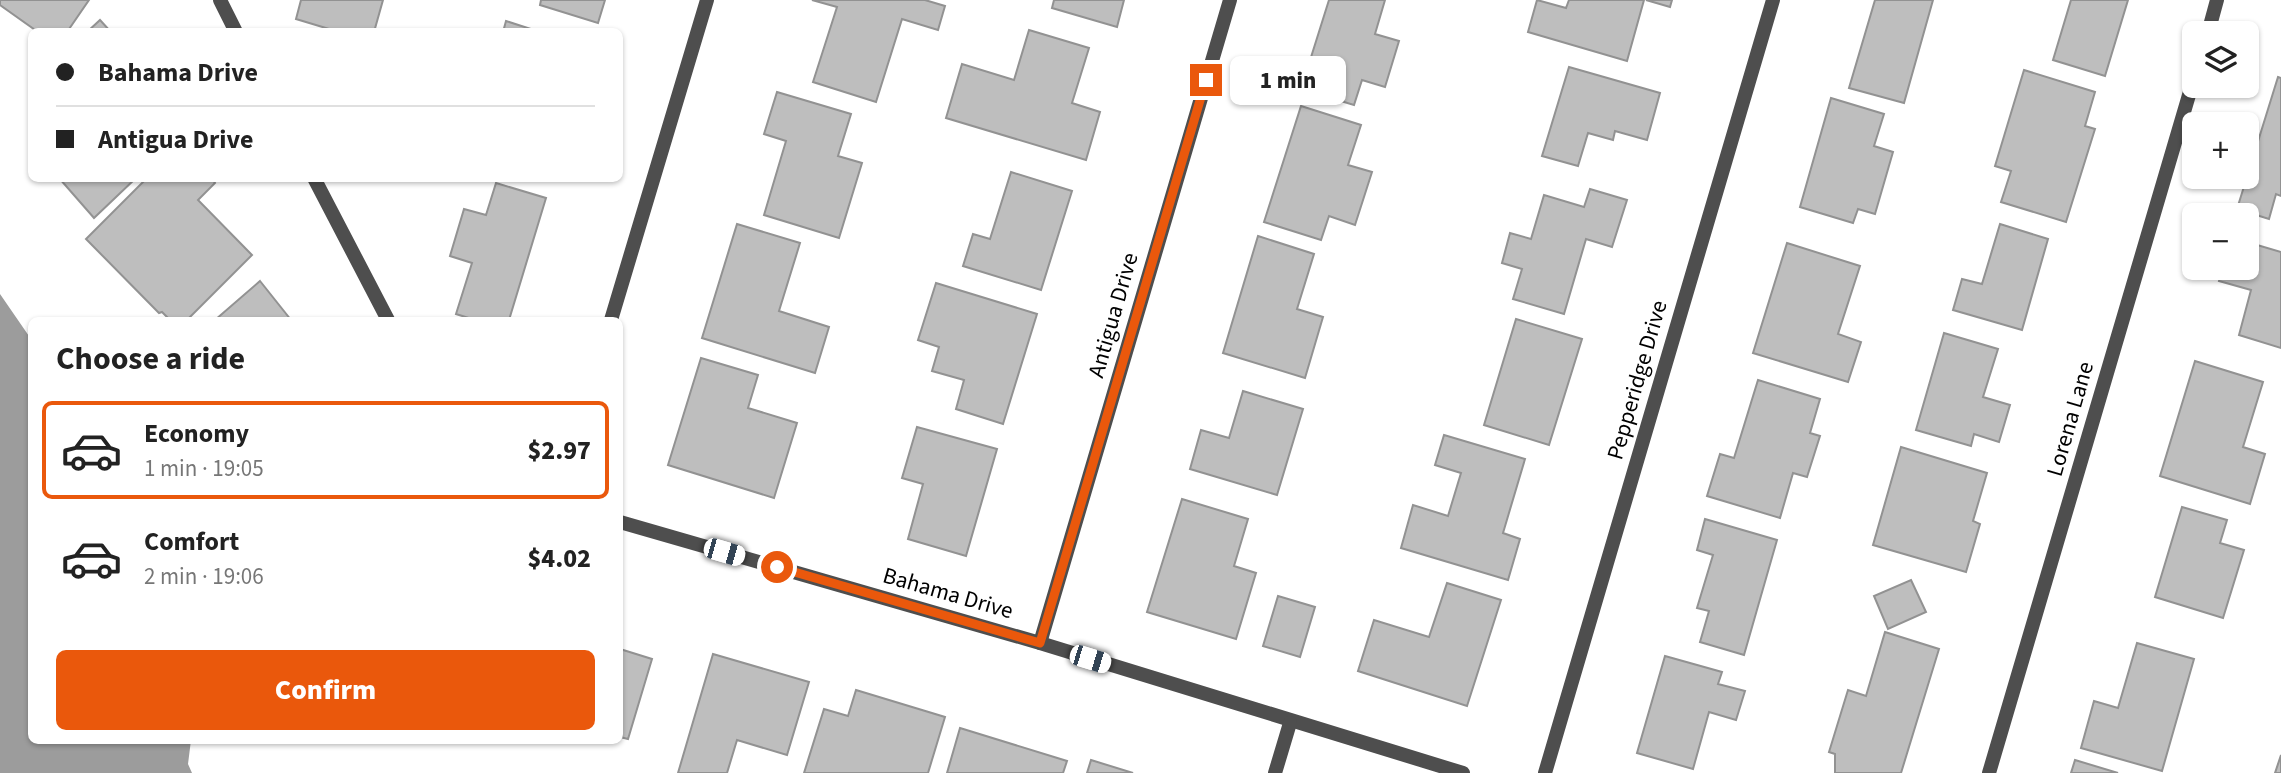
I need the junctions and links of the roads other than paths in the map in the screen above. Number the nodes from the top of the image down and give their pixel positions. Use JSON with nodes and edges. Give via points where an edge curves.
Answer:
{"nodes":[{"id":1,"x":220,"y":0,"type":"edge"},
{"id":2,"x":706,"y":0,"type":"edge"},
{"id":3,"x":1230,"y":0,"type":"edge"},
{"id":4,"x":1773,"y":0,"type":"edge"},
{"id":5,"x":2217,"y":0,"type":"edge"},
{"id":6,"x":2211,"y":21,"type":"edge"},
{"id":7,"x":234,"y":28,"type":"edge"},
{"id":8,"x":2188,"y":98,"type":"edge"},
{"id":9,"x":316,"y":182,"type":"edge"},
{"id":10,"x":386,"y":317,"type":"edge"},
{"id":11,"x":612,"y":317,"type":"edge"},
{"id":12,"x":623,"y":523,"type":"edge"},
{"id":13,"x":1040,"y":643,"type":"junction"},
{"id":14,"x":1290,"y":723,"type":"junction"},
{"id":15,"x":1275,"y":773,"type":"edge"},
{"id":16,"x":1463,"y":773,"type":"edge"},
{"id":17,"x":1545,"y":773,"type":"edge"},
{"id":18,"x":1989,"y":773,"type":"edge"}],
"edges":[{"from":1,"to":7,"type":"street"},
{"from":2,"to":11,"type":"street"},
{"from":3,"to":13,"type":"street","name":"Antigua Drive"},
{"from":4,"to":17,"type":"street","name":"Pepperidge Drive"},
{"from":5,"to":6,"type":"street"},
{"from":8,"to":18,"type":"street","name":"Lorena Lane"},
{"from":9,"to":10,"type":"street"},
{"from":12,"to":13,"type":"street","name":"Bahama Drive"},
{"from":13,"to":14,"type":"street","name":"Bahama Drive"},
{"from":14,"to":15,"type":"street"},
{"from":14,"to":16,"type":"street","name":"Bahama Drive"}]}
